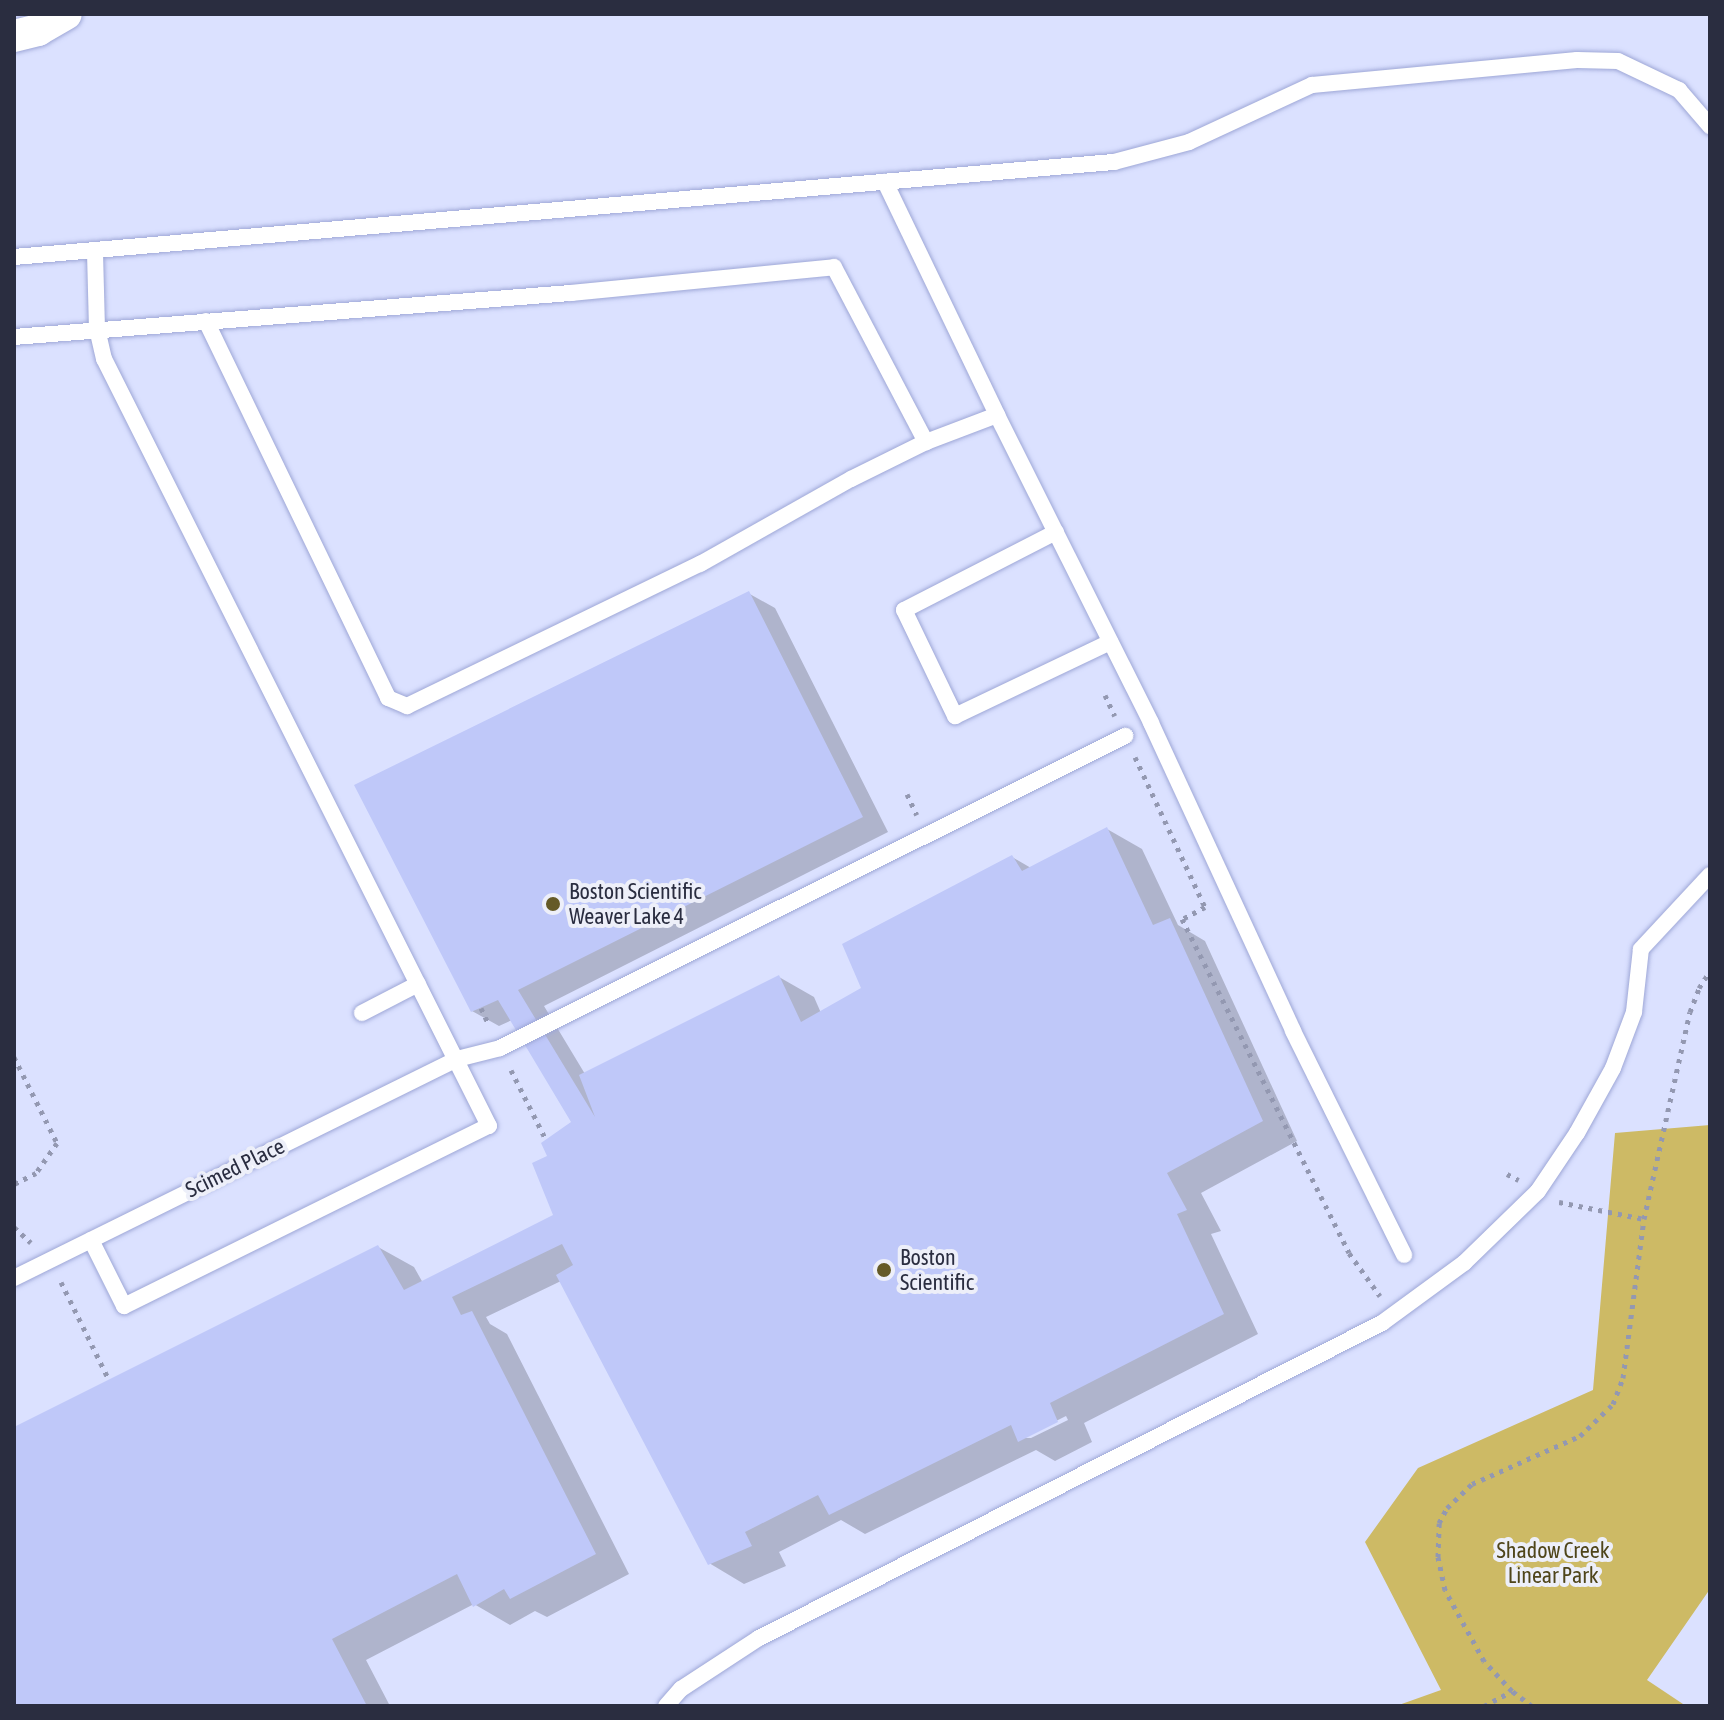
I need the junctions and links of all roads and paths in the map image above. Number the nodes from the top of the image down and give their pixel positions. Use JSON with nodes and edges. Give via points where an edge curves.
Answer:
{"nodes":[{"id":1,"x":66,"y":14,"type":"edge"},
{"id":2,"x":14,"y":36,"type":"edge"},
{"id":3,"x":1710,"y":126,"type":"edge"},
{"id":4,"x":885,"y":182,"type":"junction"},
{"id":5,"x":95,"y":250,"type":"junction"},
{"id":6,"x":14,"y":257,"type":"edge"},
{"id":7,"x":206,"y":321,"type":"junction"},
{"id":8,"x":97,"y":329,"type":"junction"},
{"id":9,"x":14,"y":337,"type":"edge"},
{"id":10,"x":997,"y":415,"type":"junction"},
{"id":11,"x":926,"y":442,"type":"junction"},
{"id":12,"x":1056,"y":532,"type":"junction"},
{"id":13,"x":1110,"y":642,"type":"junction"},
{"id":14,"x":1125,"y":736,"type":"dead end"},
{"id":15,"x":1134,"y":754,"type":"dead end"},
{"id":16,"x":1710,"y":875,"type":"edge"},
{"id":17,"x":1710,"y":971,"type":"edge"},
{"id":18,"x":418,"y":984,"type":"junction"},
{"id":19,"x":362,"y":1013,"type":"dead end"},
{"id":20,"x":14,"y":1057,"type":"edge"},
{"id":21,"x":457,"y":1059,"type":"junction"},
{"id":22,"x":514,"y":1077,"type":"dead end"},
{"id":23,"x":546,"y":1140,"type":"dead end"},
{"id":24,"x":1507,"y":1174,"type":"dead end"},
{"id":25,"x":14,"y":1184,"type":"edge"},
{"id":26,"x":1538,"y":1191,"type":"junction"},
{"id":27,"x":1644,"y":1219,"type":"junction"},
{"id":28,"x":14,"y":1227,"type":"edge"},
{"id":29,"x":91,"y":1240,"type":"junction"},
{"id":30,"x":1404,"y":1255,"type":"dead end"},
{"id":31,"x":50,"y":1260,"type":"junction"},
{"id":32,"x":14,"y":1278,"type":"edge"},
{"id":33,"x":1381,"y":1298,"type":"dead end"},
{"id":34,"x":109,"y":1380,"type":"dead end"},
{"id":35,"x":1512,"y":1691,"type":"junction"},
{"id":36,"x":666,"y":1706,"type":"edge"},
{"id":37,"x":1484,"y":1706,"type":"edge"},
{"id":38,"x":1532,"y":1706,"type":"edge"}],
"edges":[{"from":1,"to":2,"type":"street"},
{"from":3,"to":4,"type":"lane","via":[[1679,90],[1618,61],[1577,60],[1312,85],[1189,142],[1114,162]]},
{"from":4,"to":5,"type":"lane"},
{"from":4,"to":10,"type":"lane"},
{"from":5,"to":6,"type":"lane"},
{"from":5,"to":8,"type":"lane"},
{"from":7,"to":8,"type":"lane"},
{"from":7,"to":11,"type":"lane","via":[[834,267]]},
{"from":7,"to":11,"type":"lane","via":[[388,698],[407,706],[700,564]]},
{"from":8,"to":9,"type":"lane"},
{"from":8,"to":18,"type":"lane","via":[[104,359]]},
{"from":10,"to":11,"type":"lane"},
{"from":10,"to":12,"type":"lane"},
{"from":12,"to":13,"type":"lane"},
{"from":12,"to":13,"type":"lane","via":[[904,610],[955,716]]},
{"from":13,"to":30,"type":"lane"},
{"from":14,"to":21,"type":"lane","name":"Scimed Place","via":[[500,1048]]},
{"from":15,"to":33,"type":"path","via":[[1205,907],[1182,919],[1349,1253]]},
{"from":16,"to":26,"type":"lane","via":[[1641,949],[1634,1012],[1613,1068]]},
{"from":17,"to":27,"type":"path","via":[[1690,1012]]},
{"from":18,"to":19,"type":"lane"},
{"from":18,"to":21,"type":"lane"},
{"from":20,"to":25,"type":"path","via":[[57,1143],[36,1173]]},
{"from":21,"to":29,"type":"lane","name":"Scimed Place"},
{"from":21,"to":29,"type":"lane","via":[[489,1126],[124,1306]]},
{"from":22,"to":23,"type":"path"},
{"from":24,"to":26,"type":"path"},
{"from":26,"to":27,"type":"path","via":[[1562,1204]]},
{"from":26,"to":36,"type":"lane","via":[[1464,1263],[1382,1323],[759,1638],[681,1689]]},
{"from":27,"to":35,"type":"path","via":[[1623,1378],[1613,1404],[1580,1436],[1472,1484],[1439,1523],[1438,1557],[1445,1590],[1484,1661]]},
{"from":28,"to":31,"type":"path"},
{"from":29,"to":31,"type":"lane","name":"Scimed Place"},
{"from":31,"to":32,"type":"lane","name":"Scimed Place"},
{"from":31,"to":34,"type":"path"},
{"from":35,"to":37,"type":"path"},
{"from":35,"to":38,"type":"path"}]}
